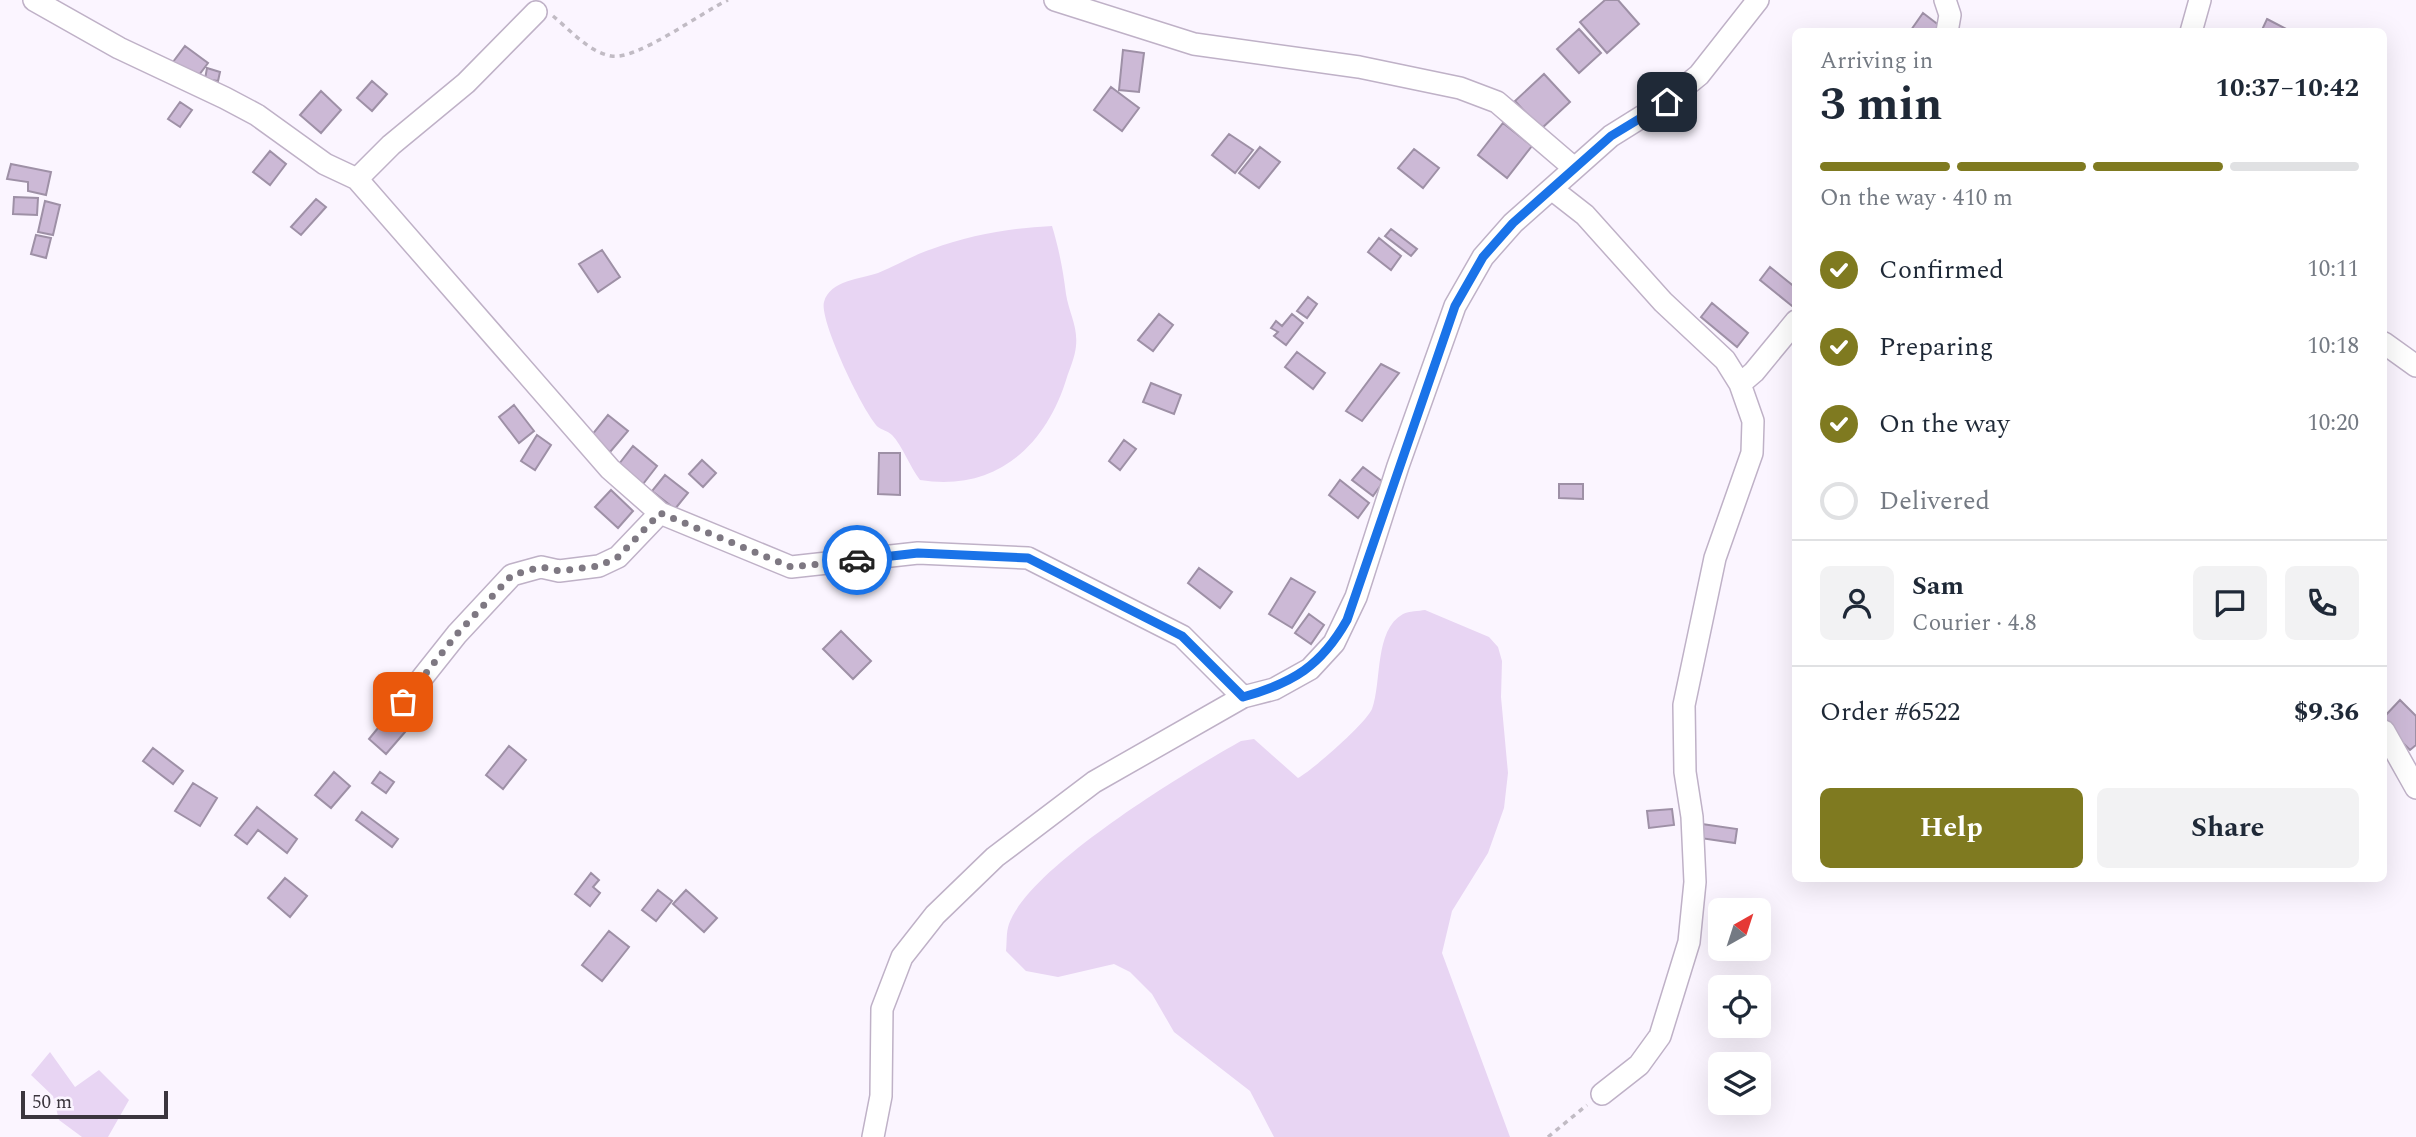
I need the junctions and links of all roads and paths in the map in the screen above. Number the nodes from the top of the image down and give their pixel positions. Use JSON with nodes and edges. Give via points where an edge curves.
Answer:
{"nodes":[{"id":1,"x":34,"y":0,"type":"edge"},
{"id":2,"x":728,"y":0,"type":"edge"},
{"id":3,"x":1055,"y":0,"type":"edge"},
{"id":4,"x":1758,"y":0,"type":"edge"},
{"id":5,"x":1945,"y":0,"type":"edge"},
{"id":6,"x":2200,"y":0,"type":"edge"},
{"id":7,"x":536,"y":12,"type":"joint"},
{"id":8,"x":1948,"y":28,"type":"edge"},
{"id":9,"x":2192,"y":28,"type":"edge"},
{"id":10,"x":1574,"y":168,"type":"junction"},
{"id":11,"x":357,"y":178,"type":"junction"},
{"id":12,"x":1553,"y":190,"type":"junction"},
{"id":13,"x":1792,"y":326,"type":"edge"},
{"id":14,"x":2387,"y":345,"type":"edge"},
{"id":15,"x":2416,"y":366,"type":"edge"},
{"id":16,"x":1740,"y":384,"type":"junction"},
{"id":17,"x":660,"y":513,"type":"junction"},
{"id":18,"x":1243,"y":697,"type":"junction"},
{"id":19,"x":403,"y":702,"type":"dead end"},
{"id":20,"x":2387,"y":736,"type":"edge"},
{"id":21,"x":2416,"y":788,"type":"edge"},
{"id":22,"x":1602,"y":1094,"type":"joint"},
{"id":23,"x":873,"y":1137,"type":"edge"},
{"id":24,"x":1548,"y":1137,"type":"edge"}],
"edges":[{"from":1,"to":11,"type":"street","via":[[119,48],[257,115],[325,164]]},
{"from":2,"to":7,"type":"path","via":[[631,53],[612,56],[587,44],[549,12]]},
{"from":3,"to":10,"type":"street","via":[[1194,44],[1359,67],[1460,88],[1497,102]]},
{"from":4,"to":10,"type":"street","via":[[1699,75],[1667,102],[1611,136]]},
{"from":5,"to":8,"type":"street","via":[[1950,15]]},
{"from":6,"to":9,"type":"street"},
{"from":7,"to":11,"type":"street","via":[[466,83]]},
{"from":10,"to":12,"type":"street"},
{"from":11,"to":17,"type":"street","via":[[610,468]]},
{"from":12,"to":16,"type":"street","via":[[1585,215],[1663,302],[1726,360]]},
{"from":12,"to":18,"type":"street","via":[[1513,223],[1483,257],[1455,306],[1356,597],[1334,643],[1310,669],[1274,689]]},
{"from":13,"to":16,"type":"street"},
{"from":14,"to":15,"type":"street"},
{"from":16,"to":22,"type":"street","via":[[1753,421],[1752,453],[1716,558],[1684,705],[1695,882],[1689,942],[1660,1036],[1639,1065]]},
{"from":17,"to":18,"type":"street","via":[[791,567],[918,553],[1028,558],[1182,636]]},
{"from":17,"to":19,"type":"street","via":[[618,557],[599,566],[559,571],[541,567],[512,575]]},
{"from":18,"to":23,"type":"street","via":[[1094,782],[995,857],[935,915],[902,957],[882,1009],[881,1096]]},
{"from":20,"to":21,"type":"street"},
{"from":22,"to":24,"type":"path"}]}
